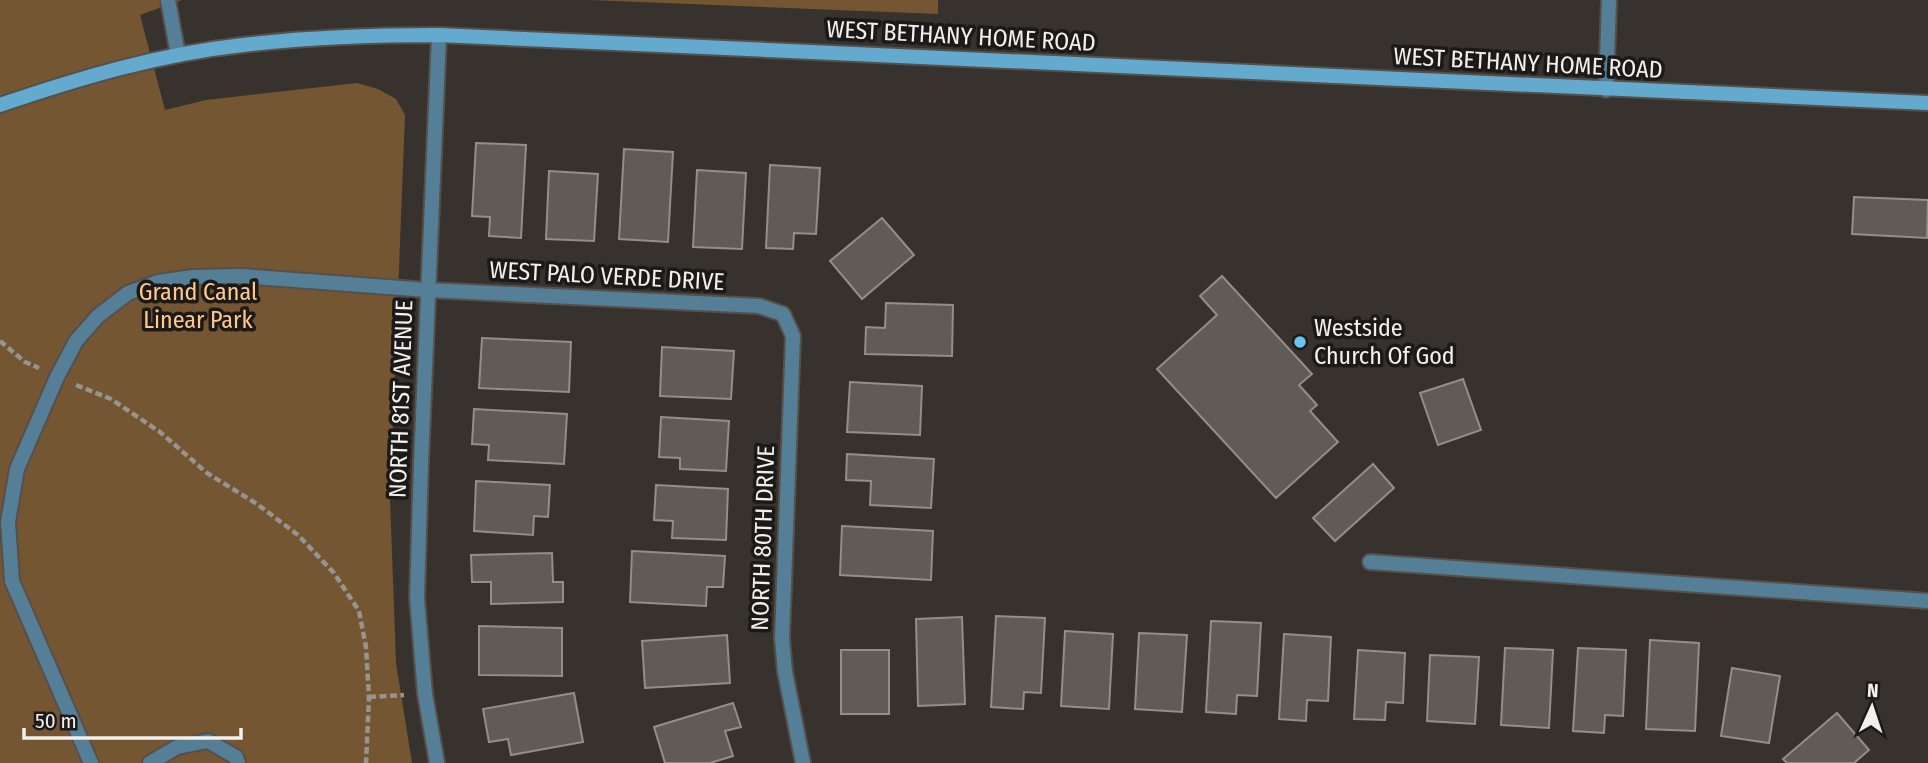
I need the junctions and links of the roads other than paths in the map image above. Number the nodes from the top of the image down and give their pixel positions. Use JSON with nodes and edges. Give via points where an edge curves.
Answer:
{"nodes":[{"id":1,"x":168,"y":0,"type":"edge"},
{"id":2,"x":1609,"y":0,"type":"edge"},
{"id":3,"x":439,"y":35,"type":"junction"},
{"id":4,"x":178,"y":55,"type":"junction"},
{"id":5,"x":1606,"y":90,"type":"junction"},
{"id":6,"x":1928,"y":103,"type":"edge"},
{"id":7,"x":0,"y":104,"type":"edge"},
{"id":8,"x":428,"y":290,"type":"junction"},
{"id":9,"x":783,"y":314,"type":"joint"},
{"id":10,"x":1370,"y":562,"type":"dead end"},
{"id":11,"x":1928,"y":601,"type":"edge"},
{"id":12,"x":91,"y":763,"type":"edge"},
{"id":13,"x":150,"y":763,"type":"edge"},
{"id":14,"x":238,"y":763,"type":"edge"},
{"id":15,"x":437,"y":763,"type":"edge"},
{"id":16,"x":803,"y":763,"type":"edge"}],
"edges":[{"from":1,"to":4,"type":"street"},
{"from":2,"to":5,"type":"street"},
{"from":3,"to":4,"type":"main road","name":"WEST BETHANY HOME ROAD","via":[[274,42]]},
{"from":3,"to":5,"type":"main road","name":"WEST BETHANY HOME ROAD"},
{"from":3,"to":8,"type":"street","name":"NORTH 81ST AVENUE"},
{"from":4,"to":7,"type":"main road","name":"WEST BETHANY HOME ROAD","via":[[116,68]]},
{"from":5,"to":6,"type":"main road","name":"WEST BETHANY HOME ROAD"},
{"from":8,"to":9,"type":"street","name":"WEST PALO VERDE DRIVE","via":[[759,306]]},
{"from":8,"to":12,"type":"street","name":"WEST PALO VERDE DRIVE","via":[[242,276],[170,280],[128,293],[76,341],[17,469],[8,522],[12,582]]},
{"from":8,"to":15,"type":"street","name":"NORTH 81ST AVENUE","via":[[417,598],[425,694]]},
{"from":9,"to":16,"type":"street","name":"NORTH 80TH DRIVE","via":[[793,336],[782,638]]},
{"from":10,"to":11,"type":"street"},
{"from":13,"to":14,"type":"street","via":[[177,747],[208,741],[236,757]]}]}
